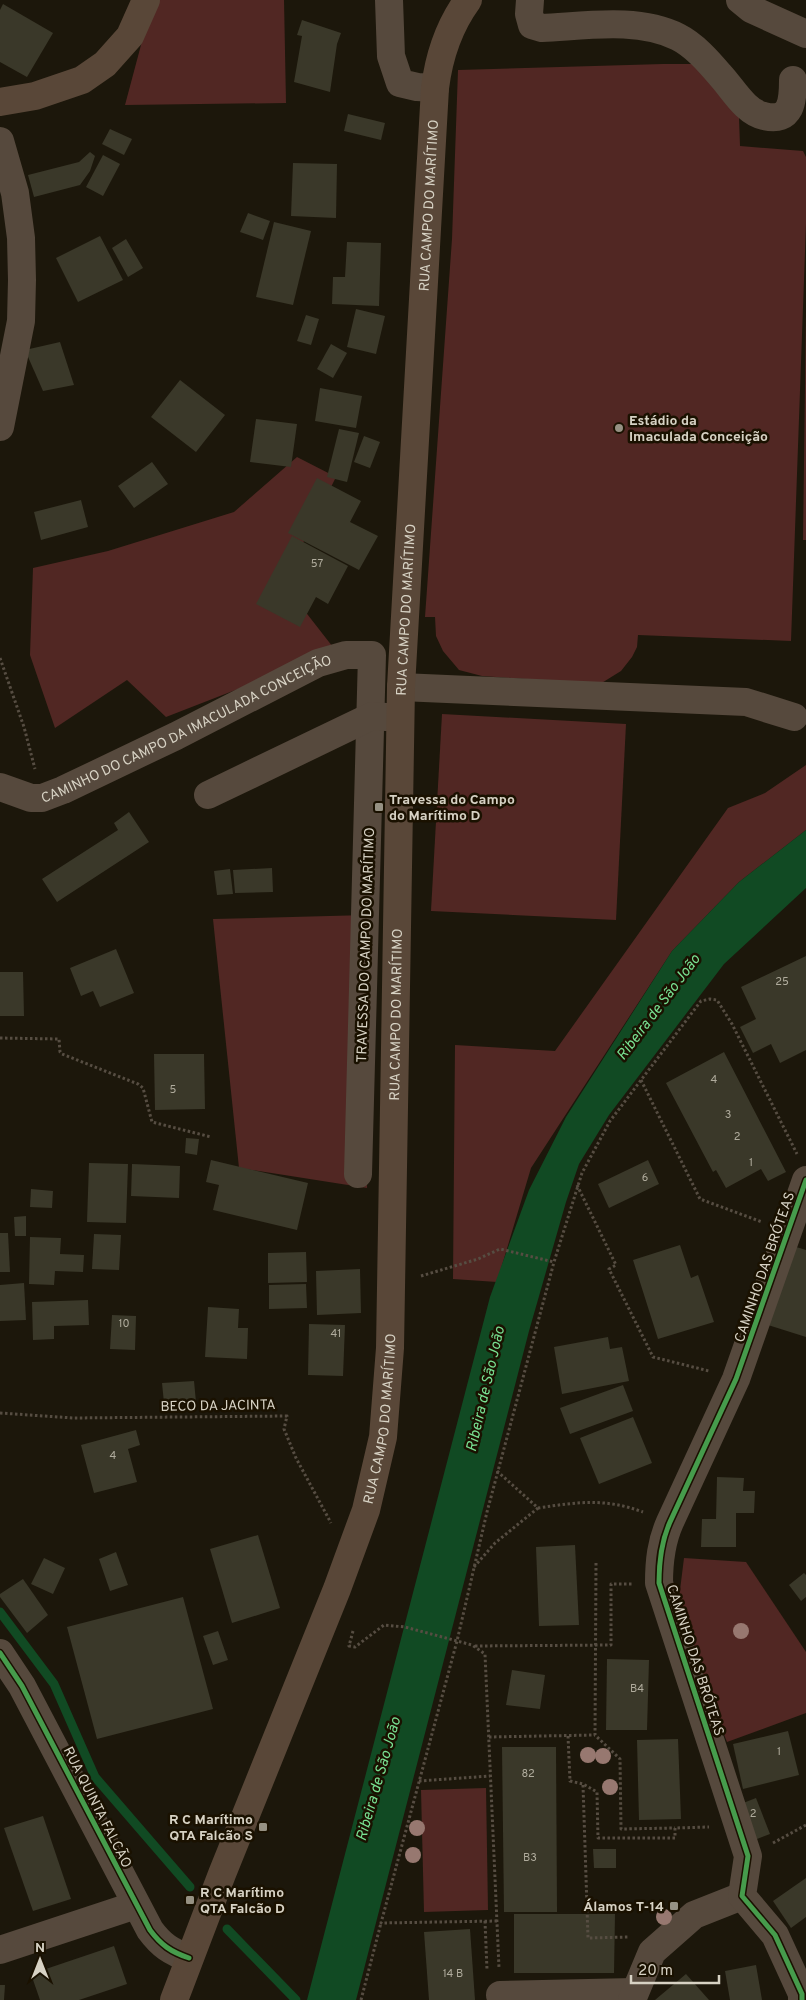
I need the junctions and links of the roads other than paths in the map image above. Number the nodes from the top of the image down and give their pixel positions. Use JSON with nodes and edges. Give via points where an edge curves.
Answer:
{"nodes":[{"id":1,"x":146,"y":0,"type":"edge"},
{"id":2,"x":389,"y":0,"type":"edge"},
{"id":3,"x":468,"y":0,"type":"edge"},
{"id":4,"x":530,"y":0,"type":"edge"},
{"id":5,"x":740,"y":0,"type":"edge"},
{"id":6,"x":806,"y":34,"type":"edge"},
{"id":7,"x":793,"y":80,"type":"dead end"},
{"id":8,"x":435,"y":88,"type":"junction"},
{"id":9,"x":0,"y":102,"type":"edge"},
{"id":10,"x":0,"y":141,"type":"edge"},
{"id":11,"x":0,"y":427,"type":"edge"},
{"id":12,"x":372,"y":655,"type":"joint"},
{"id":13,"x":401,"y":687,"type":"junction"},
{"id":14,"x":372,"y":716,"type":"junction"},
{"id":15,"x":400,"y":716,"type":"junction"},
{"id":16,"x":794,"y":717,"type":"dead end"},
{"id":17,"x":0,"y":788,"type":"edge"},
{"id":18,"x":208,"y":795,"type":"dead end"},
{"id":19,"x":802,"y":1168,"type":"edge"},
{"id":20,"x":358,"y":1174,"type":"dead end"},
{"id":21,"x":0,"y":1653,"type":"edge"},
{"id":22,"x":742,"y":1896,"type":"junction"},
{"id":23,"x":136,"y":1905,"type":"junction"},
{"id":24,"x":0,"y":1950,"type":"edge"},
{"id":25,"x":189,"y":1958,"type":"junction"},
{"id":26,"x":494,"y":1986,"type":"road end"},
{"id":27,"x":633,"y":1996,"type":"edge"},
{"id":28,"x":174,"y":2000,"type":"edge"},
{"id":29,"x":802,"y":2000,"type":"edge"}],
"edges":[{"from":1,"to":9,"type":"main road","via":[[130,36],[105,64],[82,80],[35,96]]},
{"from":2,"to":8,"type":"street","via":[[391,56],[400,83]]},
{"from":3,"to":8,"type":"main road","name":"RUA CAMPO DO MARÍTIMO","via":[[456,16],[446,41]]},
{"from":4,"to":7,"type":"street","via":[[532,25],[542,28],[644,25],[679,38],[695,49],[748,107],[764,116],[780,116],[788,110],[792,104]]},
{"from":5,"to":6,"type":"street","via":[[751,9]]},
{"from":8,"to":13,"type":"main road","name":"RUA CAMPO DO MARÍTIMO"},
{"from":10,"to":11,"type":"street","via":[[15,193],[21,238],[22,289],[21,321]]},
{"from":12,"to":14,"type":"street","name":"TRAVESSA DO CAMPO DO MARÍTIMO"},
{"from":12,"to":17,"type":"street","name":"CAMINHO DO CAMPO DA IMACULADA CONCEIÇÃO","via":[[346,655],[318,663],[167,740],[42,798],[31,798]]},
{"from":13,"to":15,"type":"main road","name":"RUA CAMPO DO MARÍTIMO"},
{"from":13,"to":16,"type":"street","via":[[746,702]]},
{"from":14,"to":15,"type":"street"},
{"from":14,"to":18,"type":"street"},
{"from":14,"to":20,"type":"street","name":"TRAVESSA DO CAMPO DO MARÍTIMO"},
{"from":15,"to":25,"type":"main road","name":"RUA CAMPO DO MARÍTIMO","via":[[390,1358],[379,1457],[356,1539]]},
{"from":19,"to":22,"type":"street","name":"CAMINHO DAS BRÓTEAS","via":[[788,1231],[736,1378],[663,1536],[659,1559],[659,1582],[748,1856]]},
{"from":21,"to":23,"type":"street","name":"RUA QUINTA FALCÃO","via":[[22,1686]]},
{"from":22,"to":27,"type":"street","via":[[694,1915],[652,1952]]},
{"from":22,"to":29,"type":"street","via":[[775,1935]]},
{"from":23,"to":24,"type":"street"},
{"from":23,"to":25,"type":"street","name":"RUA QUINTA FALCÃO","via":[[159,1942],[171,1952]]},
{"from":25,"to":28,"type":"main road","name":"RUA CAMPO DO MARÍTIMO"},
{"from":26,"to":27,"type":"street"}]}
